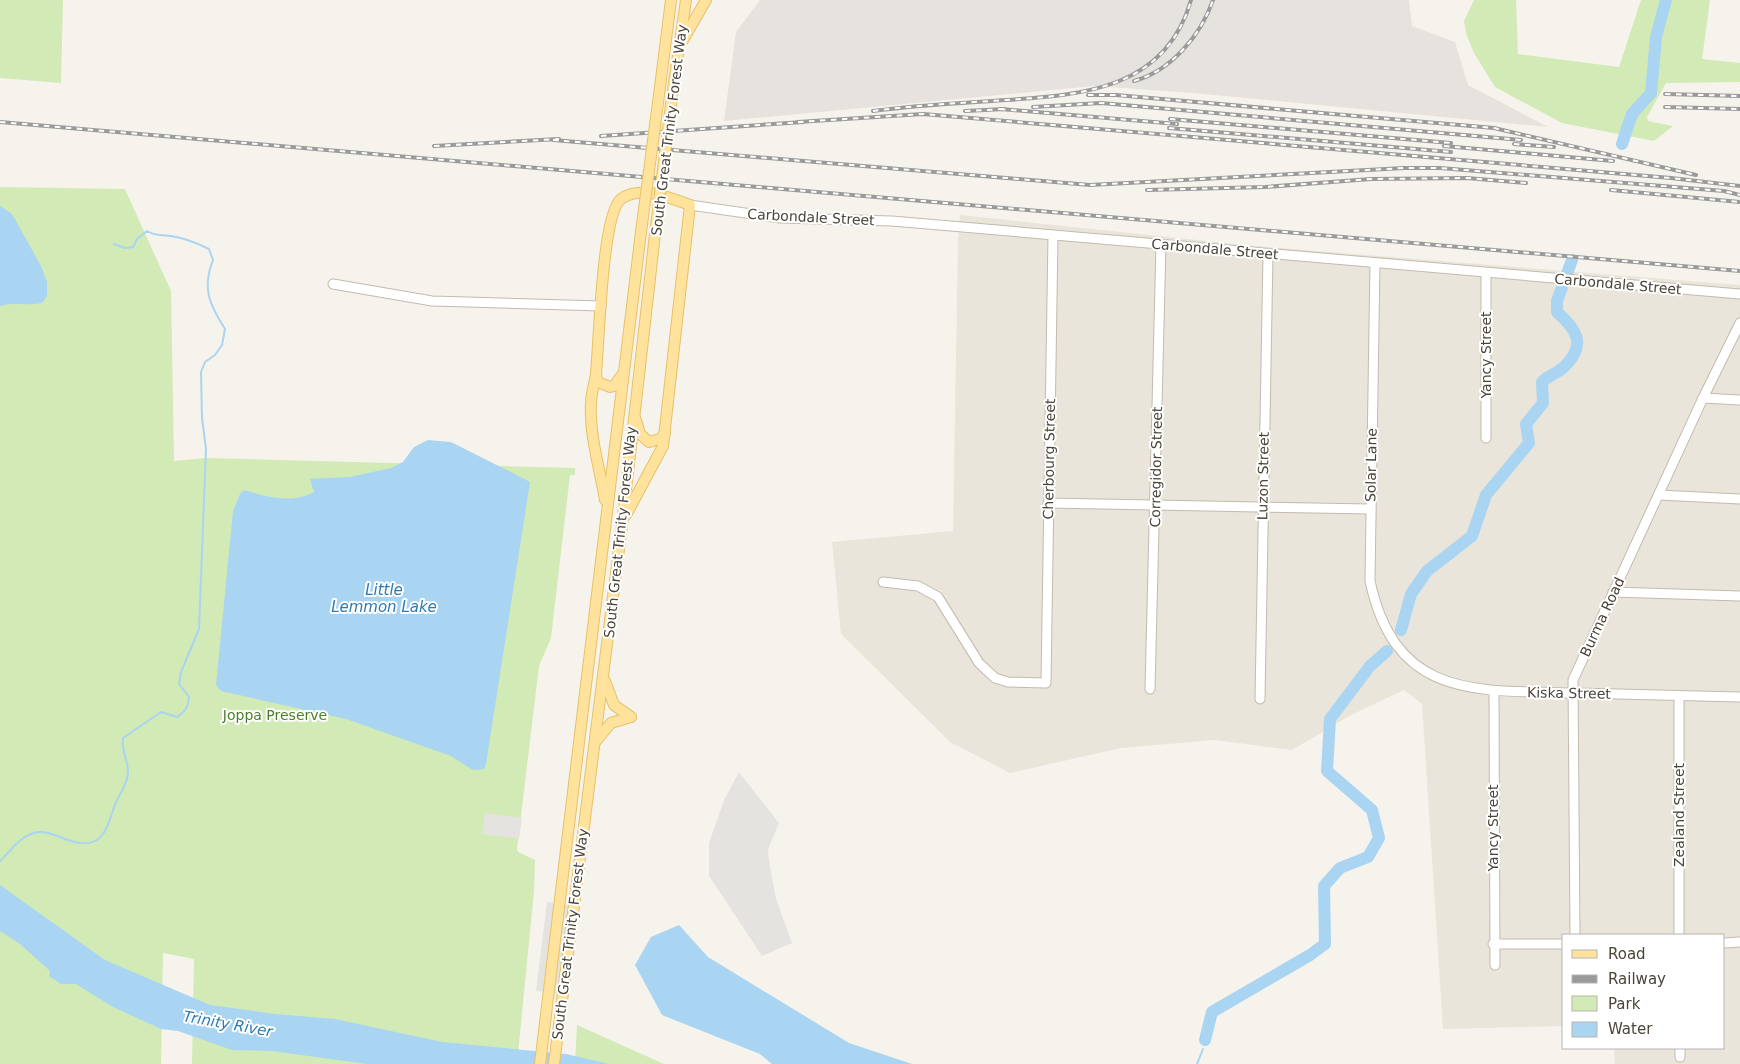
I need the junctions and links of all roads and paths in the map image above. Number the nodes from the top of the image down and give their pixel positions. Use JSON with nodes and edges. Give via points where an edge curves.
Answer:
{"nodes":[{"id":1,"x":686,"y":0,"type":"edge"},
{"id":2,"x":706,"y":0,"type":"edge"},
{"id":3,"x":669,"y":2,"type":"edge"},
{"id":4,"x":680,"y":45,"type":"junction"},
{"id":5,"x":690,"y":205,"type":"junction"},
{"id":6,"x":1053,"y":235,"type":"junction"},
{"id":7,"x":1161,"y":244,"type":"junction"},
{"id":8,"x":1268,"y":254,"type":"junction"},
{"id":9,"x":1375,"y":263,"type":"junction"},
{"id":10,"x":1486,"y":273,"type":"junction"},
{"id":11,"x":333,"y":284,"type":"dead end"},
{"id":12,"x":1740,"y":294,"type":"edge"},
{"id":13,"x":600,"y":306,"type":"junction"},
{"id":14,"x":1740,"y":323,"type":"edge"},
{"id":15,"x":624,"y":372,"type":"junction"},
{"id":16,"x":596,"y":375,"type":"junction"},
{"id":17,"x":1703,"y":398,"type":"junction"},
{"id":18,"x":1740,"y":400,"type":"edge"},
{"id":19,"x":634,"y":412,"type":"junction"},
{"id":20,"x":665,"y":433,"type":"junction"},
{"id":21,"x":1486,"y":438,"type":"dead end"},
{"id":22,"x":1659,"y":495,"type":"junction"},
{"id":23,"x":1740,"y":498,"type":"edge"},
{"id":24,"x":1048,"y":503,"type":"junction"},
{"id":25,"x":1155,"y":505,"type":"junction"},
{"id":26,"x":1262,"y":506,"type":"junction"},
{"id":27,"x":1370,"y":509,"type":"junction"},
{"id":28,"x":607,"y":514,"type":"junction"},
{"id":29,"x":622,"y":526,"type":"junction"},
{"id":30,"x":883,"y":582,"type":"dead end"},
{"id":31,"x":1613,"y":592,"type":"junction"},
{"id":32,"x":1740,"y":596,"type":"edge"},
{"id":33,"x":1407,"y":656,"type":"joint"},
{"id":34,"x":591,"y":659,"type":"junction"},
{"id":35,"x":603,"y":678,"type":"junction"},
{"id":36,"x":1150,"y":689,"type":"dead end"},
{"id":37,"x":1494,"y":692,"type":"junction"},
{"id":38,"x":1572,"y":693,"type":"junction"},
{"id":39,"x":1679,"y":696,"type":"junction"},
{"id":40,"x":1740,"y":697,"type":"edge"},
{"id":41,"x":1260,"y":698,"type":"dead end"},
{"id":42,"x":599,"y":711,"type":"junction"},
{"id":43,"x":594,"y":744,"type":"junction"},
{"id":44,"x":1576,"y":934,"type":"edge"},
{"id":45,"x":1679,"y":934,"type":"edge"},
{"id":46,"x":1740,"y":942,"type":"edge"},
{"id":47,"x":1725,"y":943,"type":"edge"},
{"id":48,"x":1493,"y":944,"type":"junction"},
{"id":49,"x":1562,"y":944,"type":"edge"},
{"id":50,"x":1495,"y":965,"type":"dead end"},
{"id":51,"x":1680,"y":1049,"type":"edge"},
{"id":52,"x":1680,"y":1058,"type":"dead end"},
{"id":53,"x":540,"y":1064,"type":"edge"},
{"id":54,"x":554,"y":1064,"type":"edge"}],
"edges":[{"from":1,"to":4,"type":"main road","name":"South Great Trinity Forest Way"},
{"from":2,"to":4,"type":"main road"},
{"from":3,"to":15,"type":"main road","name":"South Great Trinity Forest Way","bridge":true},
{"from":4,"to":19,"type":"main road","name":"South Great Trinity Forest Way","bridge":true},
{"from":5,"to":6,"type":"street","name":"Carbondale Street","via":[[780,218],[892,221]]},
{"from":5,"to":13,"type":"main road","via":[[640,192],[619,200],[610,221]]},
{"from":5,"to":20,"type":"main road"},
{"from":6,"to":7,"type":"street","name":"Carbondale Street"},
{"from":6,"to":24,"type":"street","name":"Cherbourg Street"},
{"from":7,"to":8,"type":"street","name":"Carbondale Street"},
{"from":7,"to":25,"type":"street","name":"Corregidor Street"},
{"from":8,"to":9,"type":"street","name":"Carbondale Street"},
{"from":8,"to":26,"type":"street","name":"Luzon Street"},
{"from":9,"to":10,"type":"street","name":"Carbondale Street"},
{"from":9,"to":27,"type":"street","name":"Solar Lane"},
{"from":10,"to":12,"type":"street","name":"Carbondale Street"},
{"from":10,"to":21,"type":"street","name":"Yancy Street"},
{"from":11,"to":13,"type":"street","via":[[432,301]]},
{"from":13,"to":16,"type":"main road"},
{"from":14,"to":17,"type":"street","name":"Burma Road"},
{"from":15,"to":16,"type":"main road","via":[[610,388],[598,382]]},
{"from":15,"to":28,"type":"main road","name":"South Great Trinity Forest Way"},
{"from":16,"to":28,"type":"main road","via":[[591,402],[592,420]]},
{"from":17,"to":18,"type":"street"},
{"from":17,"to":22,"type":"street","name":"Burma Road"},
{"from":19,"to":20,"type":"main road","via":[[644,439],[655,442]]},
{"from":19,"to":29,"type":"main road","name":"South Great Trinity Forest Way"},
{"from":20,"to":29,"type":"main road","via":[[660,454],[637,492]]},
{"from":22,"to":23,"type":"street"},
{"from":22,"to":31,"type":"street","name":"Burma Road"},
{"from":24,"to":25,"type":"street"},
{"from":24,"to":30,"type":"street","name":"Cherbourg Street","via":[[1046,684],[995,678],[979,664],[938,597],[918,586]]},
{"from":25,"to":26,"type":"street"},
{"from":25,"to":36,"type":"street","name":"Corregidor Street"},
{"from":26,"to":27,"type":"street"},
{"from":26,"to":41,"type":"street","name":"Luzon Street"},
{"from":27,"to":33,"type":"street","name":"Solar Lane","via":[[1370,581],[1375,605],[1384,626]]},
{"from":28,"to":34,"type":"main road","name":"South Great Trinity Forest Way"},
{"from":29,"to":35,"type":"main road","name":"South Great Trinity Forest Way"},
{"from":31,"to":32,"type":"street"},
{"from":31,"to":38,"type":"street","name":"Burma Road","via":[[1573,680]]},
{"from":33,"to":37,"type":"street","name":"Kiska Street","via":[[1445,682]]},
{"from":34,"to":42,"type":"main road","via":[[593,701]]},
{"from":34,"to":53,"type":"main road","name":"South Great Trinity Forest Way"},
{"from":35,"to":42,"type":"main road","name":"South Great Trinity Forest Way"},
{"from":35,"to":43,"type":"main road","via":[[614,705],[631,717],[611,723]]},
{"from":37,"to":38,"type":"street","name":"Kiska Street"},
{"from":37,"to":48,"type":"street","name":"Yancy Street"},
{"from":38,"to":39,"type":"street","name":"Kiska Street"},
{"from":38,"to":44,"type":"street","name":"Burma Road"},
{"from":39,"to":40,"type":"street","name":"Kiska Street"},
{"from":39,"to":45,"type":"street","name":"Zealand Street"},
{"from":42,"to":43,"type":"main road","name":"South Great Trinity Forest Way"},
{"from":43,"to":54,"type":"main road","name":"South Great Trinity Forest Way"},
{"from":46,"to":47,"type":"street"},
{"from":48,"to":49,"type":"street"},
{"from":48,"to":50,"type":"street","name":"Yancy Street"},
{"from":51,"to":52,"type":"street"}]}
